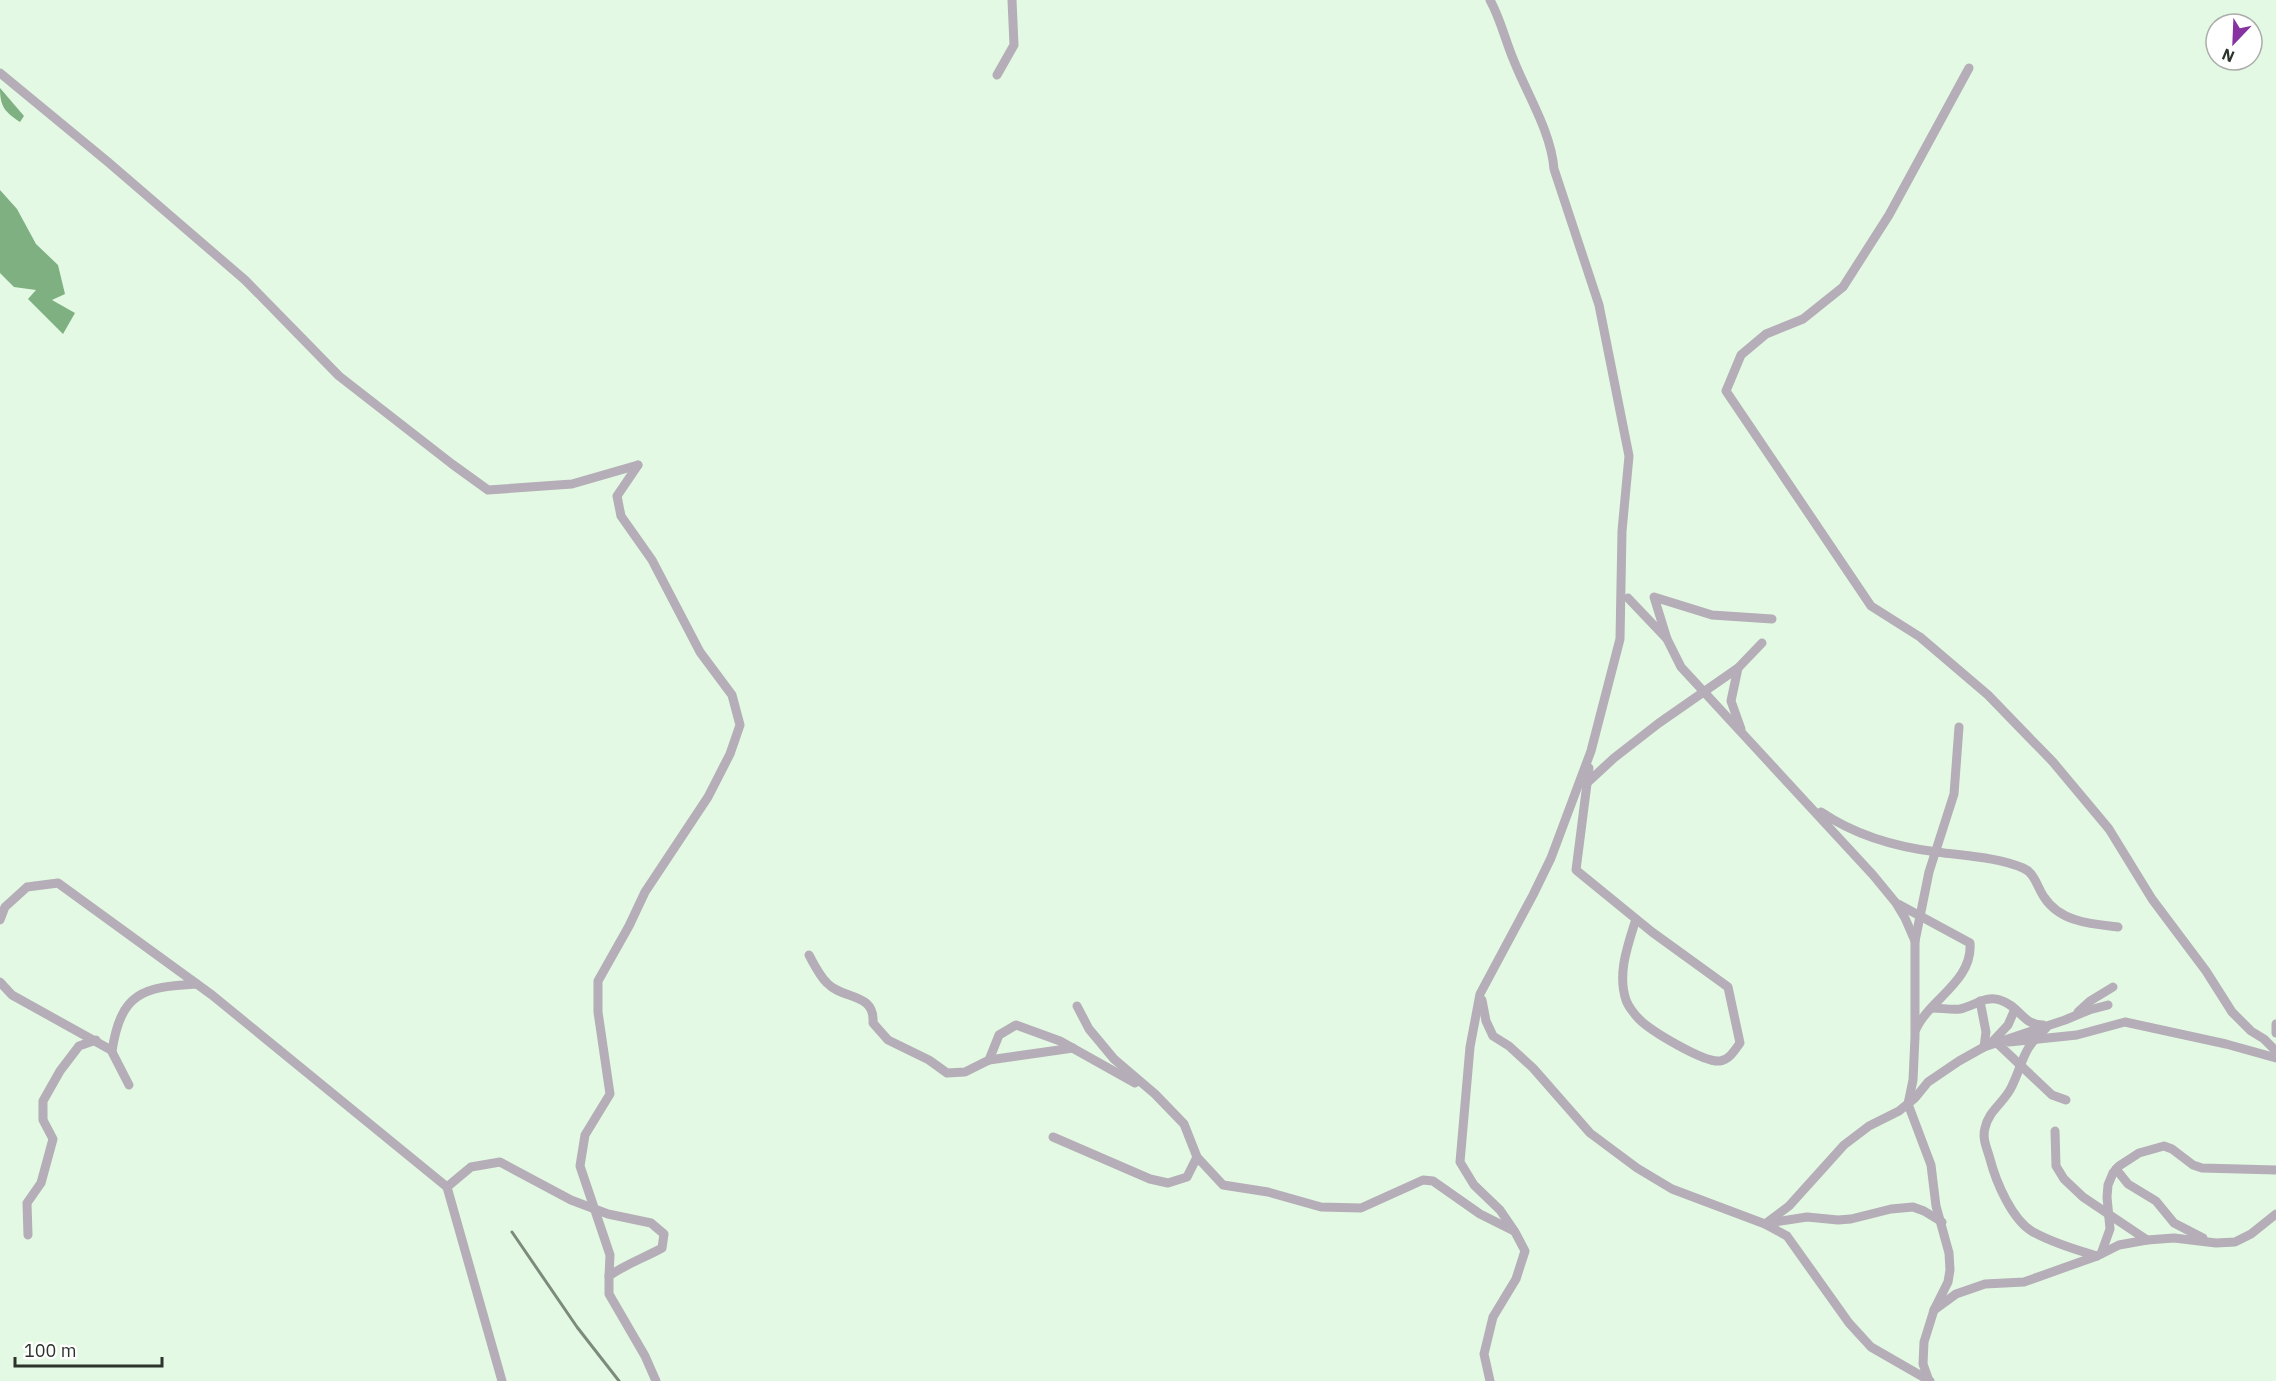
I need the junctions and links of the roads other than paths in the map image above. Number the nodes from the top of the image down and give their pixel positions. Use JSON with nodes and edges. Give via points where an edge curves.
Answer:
{"nodes":[{"id":1,"x":1012,"y":0,"type":"edge"},
{"id":2,"x":1490,"y":0,"type":"edge"},
{"id":3,"x":1969,"y":68,"type":"dead end"},
{"id":4,"x":0,"y":73,"type":"edge"},
{"id":5,"x":997,"y":75,"type":"dead end"},
{"id":6,"x":1628,"y":598,"type":"dead end"},
{"id":7,"x":1772,"y":619,"type":"dead end"},
{"id":8,"x":1667,"y":639,"type":"junction"},
{"id":9,"x":1762,"y":643,"type":"dead end"},
{"id":10,"x":1738,"y":668,"type":"junction"},
{"id":11,"x":1703,"y":691,"type":"junction"},
{"id":12,"x":1959,"y":726,"type":"dead end"},
{"id":13,"x":1743,"y":734,"type":"junction"},
{"id":14,"x":1591,"y":751,"type":"junction"},
{"id":15,"x":1587,"y":783,"type":"junction"},
{"id":16,"x":1809,"y":803,"type":"junction"},
{"id":17,"x":1934,"y":852,"type":"junction"},
{"id":18,"x":1896,"y":903,"type":"junction"},
{"id":19,"x":1920,"y":917,"type":"junction"},
{"id":20,"x":1636,"y":919,"type":"junction"},
{"id":21,"x":0,"y":920,"type":"edge"},
{"id":22,"x":2118,"y":927,"type":"dead end"},
{"id":23,"x":1915,"y":941,"type":"junction"},
{"id":24,"x":809,"y":954,"type":"dead end"},
{"id":25,"x":0,"y":981,"type":"edge"},
{"id":26,"x":197,"y":984,"type":"junction"},
{"id":27,"x":2113,"y":987,"type":"dead end"},
{"id":28,"x":1480,"y":993,"type":"junction"},
{"id":29,"x":1980,"y":1001,"type":"junction"},
{"id":30,"x":2108,"y":1005,"type":"dead end"},
{"id":31,"x":1077,"y":1006,"type":"dead end"},
{"id":32,"x":1932,"y":1008,"type":"junction"},
{"id":33,"x":2015,"y":1009,"type":"junction"},
{"id":34,"x":2075,"y":1016,"type":"junction"},
{"id":35,"x":2276,"y":1024,"type":"edge"},
{"id":36,"x":2049,"y":1026,"type":"junction"},
{"id":37,"x":1914,"y":1032,"type":"junction"},
{"id":38,"x":2276,"y":1034,"type":"edge"},
{"id":39,"x":96,"y":1040,"type":"junction"},
{"id":40,"x":2033,"y":1040,"type":"junction"},
{"id":41,"x":1989,"y":1045,"type":"junction"},
{"id":42,"x":1073,"y":1048,"type":"junction"},
{"id":43,"x":112,"y":1051,"type":"junction"},
{"id":44,"x":2276,"y":1051,"type":"edge"},
{"id":45,"x":2276,"y":1058,"type":"edge"},
{"id":46,"x":989,"y":1060,"type":"junction"},
{"id":47,"x":2019,"y":1064,"type":"junction"},
{"id":48,"x":129,"y":1084,"type":"dead end"},
{"id":49,"x":1158,"y":1096,"type":"junction"},
{"id":50,"x":2066,"y":1100,"type":"dead end"},
{"id":51,"x":1908,"y":1104,"type":"junction"},
{"id":52,"x":2055,"y":1131,"type":"dead end"},
{"id":53,"x":1053,"y":1137,"type":"dead end"},
{"id":54,"x":1197,"y":1157,"type":"junction"},
{"id":55,"x":2116,"y":1169,"type":"junction"},
{"id":56,"x":2276,"y":1170,"type":"edge"},
{"id":57,"x":447,"y":1187,"type":"junction"},
{"id":58,"x":596,"y":1211,"type":"junction"},
{"id":59,"x":2108,"y":1212,"type":"junction"},
{"id":60,"x":2276,"y":1214,"type":"edge"},
{"id":61,"x":1942,"y":1222,"type":"junction"},
{"id":62,"x":1766,"y":1224,"type":"junction"},
{"id":63,"x":1515,"y":1232,"type":"junction"},
{"id":64,"x":28,"y":1234,"type":"dead end"},
{"id":65,"x":2147,"y":1240,"type":"junction"},
{"id":66,"x":2216,"y":1243,"type":"junction"},
{"id":67,"x":2099,"y":1255,"type":"junction"},
{"id":68,"x":609,"y":1276,"type":"junction"},
{"id":69,"x":1934,"y":1310,"type":"junction"},
{"id":70,"x":502,"y":1381,"type":"edge"},
{"id":71,"x":656,"y":1381,"type":"edge"},
{"id":72,"x":1490,"y":1381,"type":"edge"},
{"id":73,"x":1929,"y":1381,"type":"edge"}],
"edges":[{"from":1,"to":5,"type":"street","via":[[1014,45]]},
{"from":2,"to":14,"type":"street","via":[[1552,152],[1554,170],[1595,294],[1629,456],[1622,531],[1620,639]]},
{"from":3,"to":44,"type":"street","via":[[1889,215],[1843,286],[1803,318],[1766,334],[1741,354],[1726,391],[1871,606],[1920,637],[1980,688],[2053,762],[2109,829],[2152,899],[2232,1012]]},
{"from":4,"to":58,"type":"street","via":[[245,280],[339,376],[488,490],[572,484],[638,465],[617,496],[621,516],[652,560],[700,652],[732,694],[740,725],[708,797],[645,892],[598,981],[598,1012],[610,1094],[585,1135],[580,1166]]},
{"from":6,"to":8,"type":"street"},
{"from":7,"to":8,"type":"street","via":[[1712,615],[1654,597]]},
{"from":8,"to":11,"type":"street","via":[[1681,667]]},
{"from":9,"to":10,"type":"street"},
{"from":10,"to":11,"type":"street"},
{"from":10,"to":13,"type":"street","via":[[1731,701]]},
{"from":11,"to":13,"type":"street"},
{"from":11,"to":15,"type":"street"},
{"from":12,"to":17,"type":"street","via":[[1954,794]]},
{"from":13,"to":16,"type":"street"},
{"from":14,"to":15,"type":"street"},
{"from":14,"to":28,"type":"street","via":[[1551,858]]},
{"from":15,"to":20,"type":"street","via":[[1576,870]]},
{"from":16,"to":17,"type":"street","via":[[1855,832]]},
{"from":16,"to":18,"type":"street"},
{"from":17,"to":19,"type":"street"},
{"from":17,"to":22,"type":"street","via":[[2021,867],[2033,876],[2045,900],[2063,915],[2085,924]]},
{"from":18,"to":19,"type":"street"},
{"from":18,"to":23,"type":"street"},
{"from":19,"to":23,"type":"street"},
{"from":19,"to":32,"type":"street","via":[[1970,944],[1971,954],[1963,972]]},
{"from":20,"to":20,"type":"street","via":[[1728,987],[1740,1043],[1731,1056],[1721,1061],[1709,1060],[1675,1044],[1639,1019],[1627,1001],[1623,977]]},
{"from":21,"to":26,"type":"street","via":[[5,907],[27,887],[58,883]]},
{"from":23,"to":37,"type":"street"},
{"from":24,"to":46,"type":"street","via":[[827,984],[864,1000],[873,1013],[873,1023],[888,1040],[947,1073],[965,1072]]},
{"from":25,"to":39,"type":"street","via":[[12,995]]},
{"from":26,"to":43,"type":"street","via":[[142,993],[126,1006],[116,1027]]},
{"from":26,"to":57,"type":"street"},
{"from":27,"to":34,"type":"street"},
{"from":28,"to":62,"type":"street","via":[[1493,1036],[1533,1068],[1590,1133],[1672,1189]]},
{"from":28,"to":63,"type":"street","via":[[1470,1047],[1460,1162],[1474,1185],[1500,1210]]},
{"from":29,"to":32,"type":"street","via":[[1959,1009]]},
{"from":29,"to":33,"type":"street","via":[[1992,998]]},
{"from":29,"to":41,"type":"street"},
{"from":30,"to":34,"type":"street"},
{"from":31,"to":49,"type":"street","via":[[1089,1029],[1114,1059]]},
{"from":32,"to":37,"type":"street"},
{"from":33,"to":36,"type":"street","via":[[2029,1023]]},
{"from":33,"to":41,"type":"street","via":[[2004,1030]]},
{"from":34,"to":36,"type":"street"},
{"from":35,"to":38,"type":"street"},
{"from":36,"to":40,"type":"street"},
{"from":36,"to":41,"type":"street"},
{"from":37,"to":51,"type":"street"},
{"from":39,"to":43,"type":"street"},
{"from":39,"to":64,"type":"street","via":[[79,1046],[44,1101],[43,1120],[53,1138],[41,1183],[27,1203]]},
{"from":40,"to":41,"type":"street"},
{"from":40,"to":45,"type":"street","via":[[2077,1035],[2125,1022]]},
{"from":40,"to":47,"type":"street"},
{"from":41,"to":47,"type":"street"},
{"from":41,"to":51,"type":"street","via":[[1928,1082]]},
{"from":42,"to":46,"type":"street"},
{"from":42,"to":46,"type":"street","via":[[1016,1025],[999,1035]]},
{"from":42,"to":49,"type":"street"},
{"from":43,"to":48,"type":"street"},
{"from":47,"to":50,"type":"street","via":[[2052,1095]]},
{"from":47,"to":67,"type":"street","via":[[2013,1086],[1984,1128],[1992,1167],[2020,1222],[2032,1232]]},
{"from":49,"to":54,"type":"street","via":[[1184,1124]]},
{"from":51,"to":61,"type":"street","via":[[1928,1157]]},
{"from":51,"to":62,"type":"street","via":[[1844,1145],[1789,1206]]},
{"from":52,"to":59,"type":"street","via":[[2058,1173],[2083,1197]]},
{"from":53,"to":54,"type":"street","via":[[1150,1179],[1168,1182],[1187,1177]]},
{"from":54,"to":63,"type":"street","via":[[1222,1185],[1268,1192],[1321,1207],[1361,1208],[1423,1180],[1433,1181],[1480,1214]]},
{"from":55,"to":56,"type":"street","via":[[2129,1158],[2164,1146],[2202,1168]]},
{"from":55,"to":59,"type":"street","via":[[2108,1185]]},
{"from":55,"to":66,"type":"street","via":[[2128,1184],[2156,1201],[2174,1223]]},
{"from":57,"to":58,"type":"street","via":[[471,1167],[500,1162]]},
{"from":57,"to":70,"type":"street"},
{"from":58,"to":68,"type":"street","via":[[610,1255]]},
{"from":58,"to":68,"type":"street","via":[[651,1223],[664,1234],[662,1248]]},
{"from":59,"to":65,"type":"street"},
{"from":59,"to":67,"type":"street","via":[[2110,1229]]},
{"from":60,"to":66,"type":"street","via":[[2235,1242]]},
{"from":61,"to":62,"type":"street","via":[[1913,1207],[1851,1219],[1807,1217]]},
{"from":61,"to":69,"type":"street","via":[[1950,1270]]},
{"from":62,"to":73,"type":"street","via":[[1787,1236],[1849,1323],[1871,1347]]},
{"from":63,"to":72,"type":"street","via":[[1525,1251],[1516,1279],[1493,1317],[1484,1354]]},
{"from":65,"to":66,"type":"street","via":[[2174,1238]]},
{"from":65,"to":67,"type":"street","via":[[2119,1245]]},
{"from":67,"to":69,"type":"street","via":[[2024,1282],[1985,1284],[1956,1294]]},
{"from":68,"to":71,"type":"street","via":[[609,1294]]},
{"from":69,"to":73,"type":"street","via":[[1924,1342],[1923,1364]]}]}
